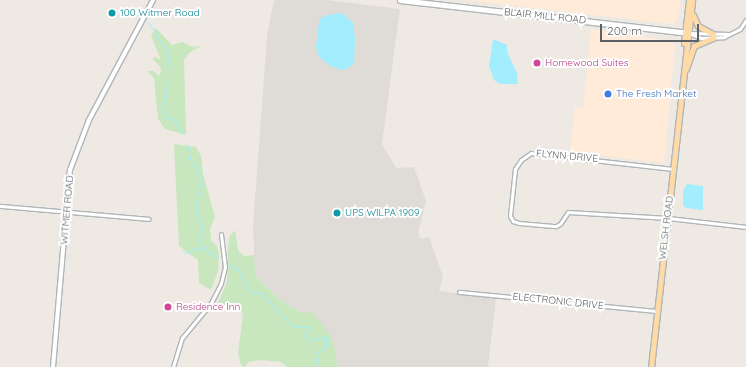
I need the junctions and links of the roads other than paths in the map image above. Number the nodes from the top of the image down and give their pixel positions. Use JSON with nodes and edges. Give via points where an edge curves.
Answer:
{"nodes":[{"id":1,"x":153,"y":0,"type":"edge"},
{"id":2,"x":400,"y":0,"type":"edge"},
{"id":3,"x":689,"y":0,"type":"edge"},
{"id":4,"x":692,"y":0,"type":"edge"},
{"id":5,"x":746,"y":20,"type":"edge"},
{"id":6,"x":687,"y":33,"type":"junction"},
{"id":7,"x":713,"y":36,"type":"junction"},
{"id":8,"x":684,"y":76,"type":"junction"},
{"id":9,"x":682,"y":90,"type":"junction"},
{"id":10,"x":673,"y":169,"type":"junction"},
{"id":11,"x":0,"y":206,"type":"edge"},
{"id":12,"x":66,"y":211,"type":"junction"},
{"id":13,"x":148,"y":218,"type":"dead end"},
{"id":14,"x":668,"y":218,"type":"junction"},
{"id":15,"x":746,"y":226,"type":"edge"},
{"id":16,"x":221,"y":234,"type":"dead end"},
{"id":17,"x":459,"y":292,"type":"dead end"},
{"id":18,"x":657,"y":311,"type":"junction"},
{"id":19,"x":54,"y":367,"type":"edge"},
{"id":20,"x":173,"y":367,"type":"edge"},
{"id":21,"x":651,"y":367,"type":"edge"}],
"edges":[{"from":1,"to":12,"type":"street","name":"WITMER ROAD","via":[[82,136],[70,170]]},
{"from":2,"to":6,"type":"main road","name":"BLAIR MILL ROAD"},
{"from":3,"to":6,"type":"main road","name":"WELSH ROAD"},
{"from":4,"to":6,"type":"main road","name":"WELSH ROAD"},
{"from":4,"to":7,"type":"main road","via":[[694,21]]},
{"from":5,"to":7,"type":"street","via":[[742,27],[731,34]]},
{"from":6,"to":7,"type":"street"},
{"from":6,"to":7,"type":"street","via":[[696,38]]},
{"from":6,"to":8,"type":"main road","name":"WELSH ROAD"},
{"from":6,"to":9,"type":"main road","name":"WELSH ROAD","via":[[680,82]]},
{"from":7,"to":8,"type":"main road","via":[[694,46]]},
{"from":8,"to":9,"type":"main road","name":"WELSH ROAD"},
{"from":9,"to":10,"type":"main road","name":"WELSH ROAD"},
{"from":10,"to":14,"type":"main road","name":"WELSH ROAD"},
{"from":10,"to":14,"type":"street","name":"FLYNN DRIVE","via":[[535,152],[521,160],[514,177],[510,216],[513,221],[519,223],[556,226],[568,212]]},
{"from":11,"to":12,"type":"street"},
{"from":12,"to":13,"type":"street"},
{"from":12,"to":19,"type":"street","name":"WITMER ROAD"},
{"from":14,"to":15,"type":"street"},
{"from":14,"to":18,"type":"main road","name":"WELSH ROAD"},
{"from":16,"to":20,"type":"street","via":[[225,267],[221,283],[211,302],[182,338]]},
{"from":17,"to":18,"type":"street","name":"ELECTRONIC DRIVE"},
{"from":18,"to":21,"type":"main road","name":"WELSH ROAD"}]}
